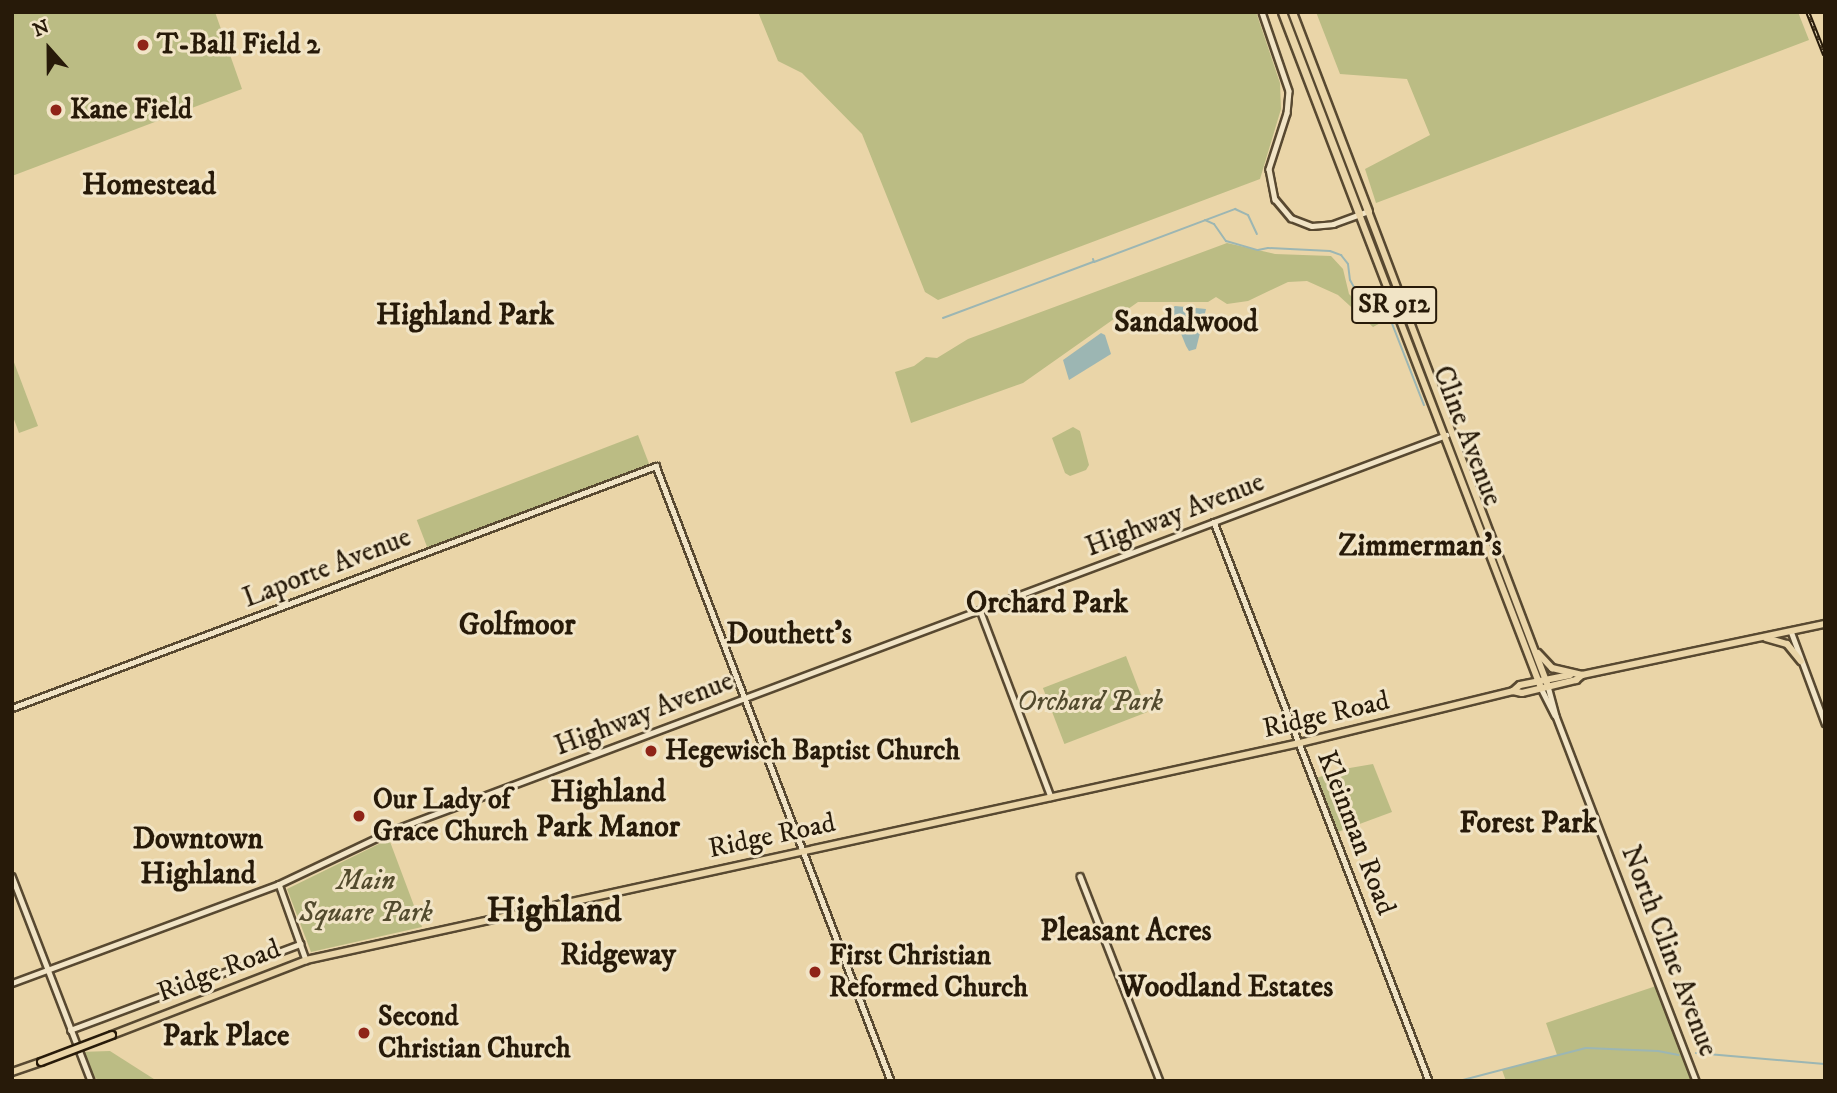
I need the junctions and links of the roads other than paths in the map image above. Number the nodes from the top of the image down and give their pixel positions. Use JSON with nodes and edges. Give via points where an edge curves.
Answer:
{"nodes":[{"id":1,"x":1262,"y":12,"type":"edge"},
{"id":2,"x":1282,"y":12,"type":"edge"},
{"id":3,"x":1293,"y":12,"type":"edge"},
{"id":4,"x":1368,"y":211,"type":"junction"},
{"id":5,"x":1359,"y":214,"type":"junction"},
{"id":6,"x":1448,"y":435,"type":"junction"},
{"id":7,"x":1214,"y":522,"type":"junction"},
{"id":8,"x":980,"y":610,"type":"junction"},
{"id":9,"x":1825,"y":624,"type":"edge"},
{"id":10,"x":1791,"y":631,"type":"junction"},
{"id":11,"x":1761,"y":637,"type":"junction"},
{"id":12,"x":1535,"y":648,"type":"junction"},
{"id":13,"x":1801,"y":661,"type":"junction"},
{"id":14,"x":1578,"y":674,"type":"junction"},
{"id":15,"x":1543,"y":684,"type":"junction"},
{"id":16,"x":745,"y":698,"type":"junction"},
{"id":17,"x":12,"y":709,"type":"edge"},
{"id":18,"x":1825,"y":723,"type":"edge"},
{"id":19,"x":1300,"y":743,"type":"junction"},
{"id":20,"x":1051,"y":797,"type":"junction"},
{"id":21,"x":1603,"y":837,"type":"joint"},
{"id":22,"x":804,"y":851,"type":"junction"},
{"id":23,"x":12,"y":876,"type":"edge"},
{"id":24,"x":1080,"y":876,"type":"dead end"},
{"id":25,"x":279,"y":884,"type":"junction"},
{"id":26,"x":300,"y":944,"type":"junction"},
{"id":27,"x":306,"y":960,"type":"junction"},
{"id":28,"x":48,"y":970,"type":"junction"},
{"id":29,"x":12,"y":983,"type":"edge"},
{"id":30,"x":70,"y":1030,"type":"junction"},
{"id":31,"x":12,"y":1072,"type":"edge"},
{"id":32,"x":91,"y":1081,"type":"edge"},
{"id":33,"x":891,"y":1081,"type":"edge"},
{"id":34,"x":1160,"y":1081,"type":"edge"},
{"id":35,"x":1429,"y":1081,"type":"edge"},
{"id":36,"x":1696,"y":1081,"type":"edge"}],
"edges":[{"from":1,"to":5,"type":"street","via":[[1289,91],[1287,113],[1269,169],[1275,199],[1291,218],[1312,226]]},
{"from":2,"to":5,"type":"highway","name":"Cline Avenue","number":"SR 912"},
{"from":3,"to":4,"type":"highway","name":"Cline Avenue","number":"SR 912"},
{"from":4,"to":5,"type":"street"},
{"from":4,"to":6,"type":"main road","name":"Cline Avenue","number":"SR 912"},
{"from":5,"to":6,"type":"main road","name":"Cline Avenue","number":"SR 912"},
{"from":6,"to":7,"type":"street","name":"Highway Avenue"},
{"from":6,"to":12,"type":"main road","name":"Cline Avenue","number":"SR 912"},
{"from":6,"to":15,"type":"main road","name":"Cline Avenue","number":"SR 912"},
{"from":7,"to":8,"type":"street","name":"Highway Avenue"},
{"from":7,"to":19,"type":"street","name":"Kleinman Road"},
{"from":8,"to":16,"type":"street","name":"Highway Avenue"},
{"from":8,"to":20,"type":"street"},
{"from":9,"to":10,"type":"main road","name":"Ridge Road"},
{"from":10,"to":11,"type":"main road","name":"Ridge Road"},
{"from":10,"to":13,"type":"street"},
{"from":11,"to":13,"type":"main road","via":[[1787,644]]},
{"from":11,"to":14,"type":"main road","name":"Ridge Road"},
{"from":12,"to":14,"type":"main road","via":[[1552,668]]},
{"from":12,"to":15,"type":"main road","name":"Cline Avenue","number":"SR 912"},
{"from":13,"to":18,"type":"street"},
{"from":14,"to":15,"type":"main road","name":"Ridge Road"},
{"from":15,"to":19,"type":"main road","name":"Ridge Road","via":[[1520,685],[1513,691]]},
{"from":15,"to":21,"type":"street","name":"Cline Avenue"},
{"from":16,"to":17,"type":"street","name":"Laporte Avenue","via":[[656,466]]},
{"from":16,"to":22,"type":"street"},
{"from":16,"to":25,"type":"street","name":"Highway Avenue","via":[[386,832]]},
{"from":19,"to":20,"type":"main road","name":"Ridge Road"},
{"from":19,"to":35,"type":"street","name":"Kleinman Road"},
{"from":20,"to":22,"type":"main road","name":"Ridge Road"},
{"from":21,"to":36,"type":"street","name":"North Cline Avenue"},
{"from":22,"to":27,"type":"main road","name":"Ridge Road"},
{"from":22,"to":33,"type":"street"},
{"from":23,"to":28,"type":"street"},
{"from":24,"to":34,"type":"street"},
{"from":25,"to":26,"type":"street"},
{"from":25,"to":28,"type":"street","name":"Highway Avenue"},
{"from":26,"to":27,"type":"street"},
{"from":26,"to":30,"type":"street"},
{"from":27,"to":31,"type":"main road","name":"Ridge Road","bridge":true},
{"from":28,"to":29,"type":"street","name":"Highway Avenue"},
{"from":28,"to":30,"type":"street"},
{"from":30,"to":32,"type":"street"}]}
